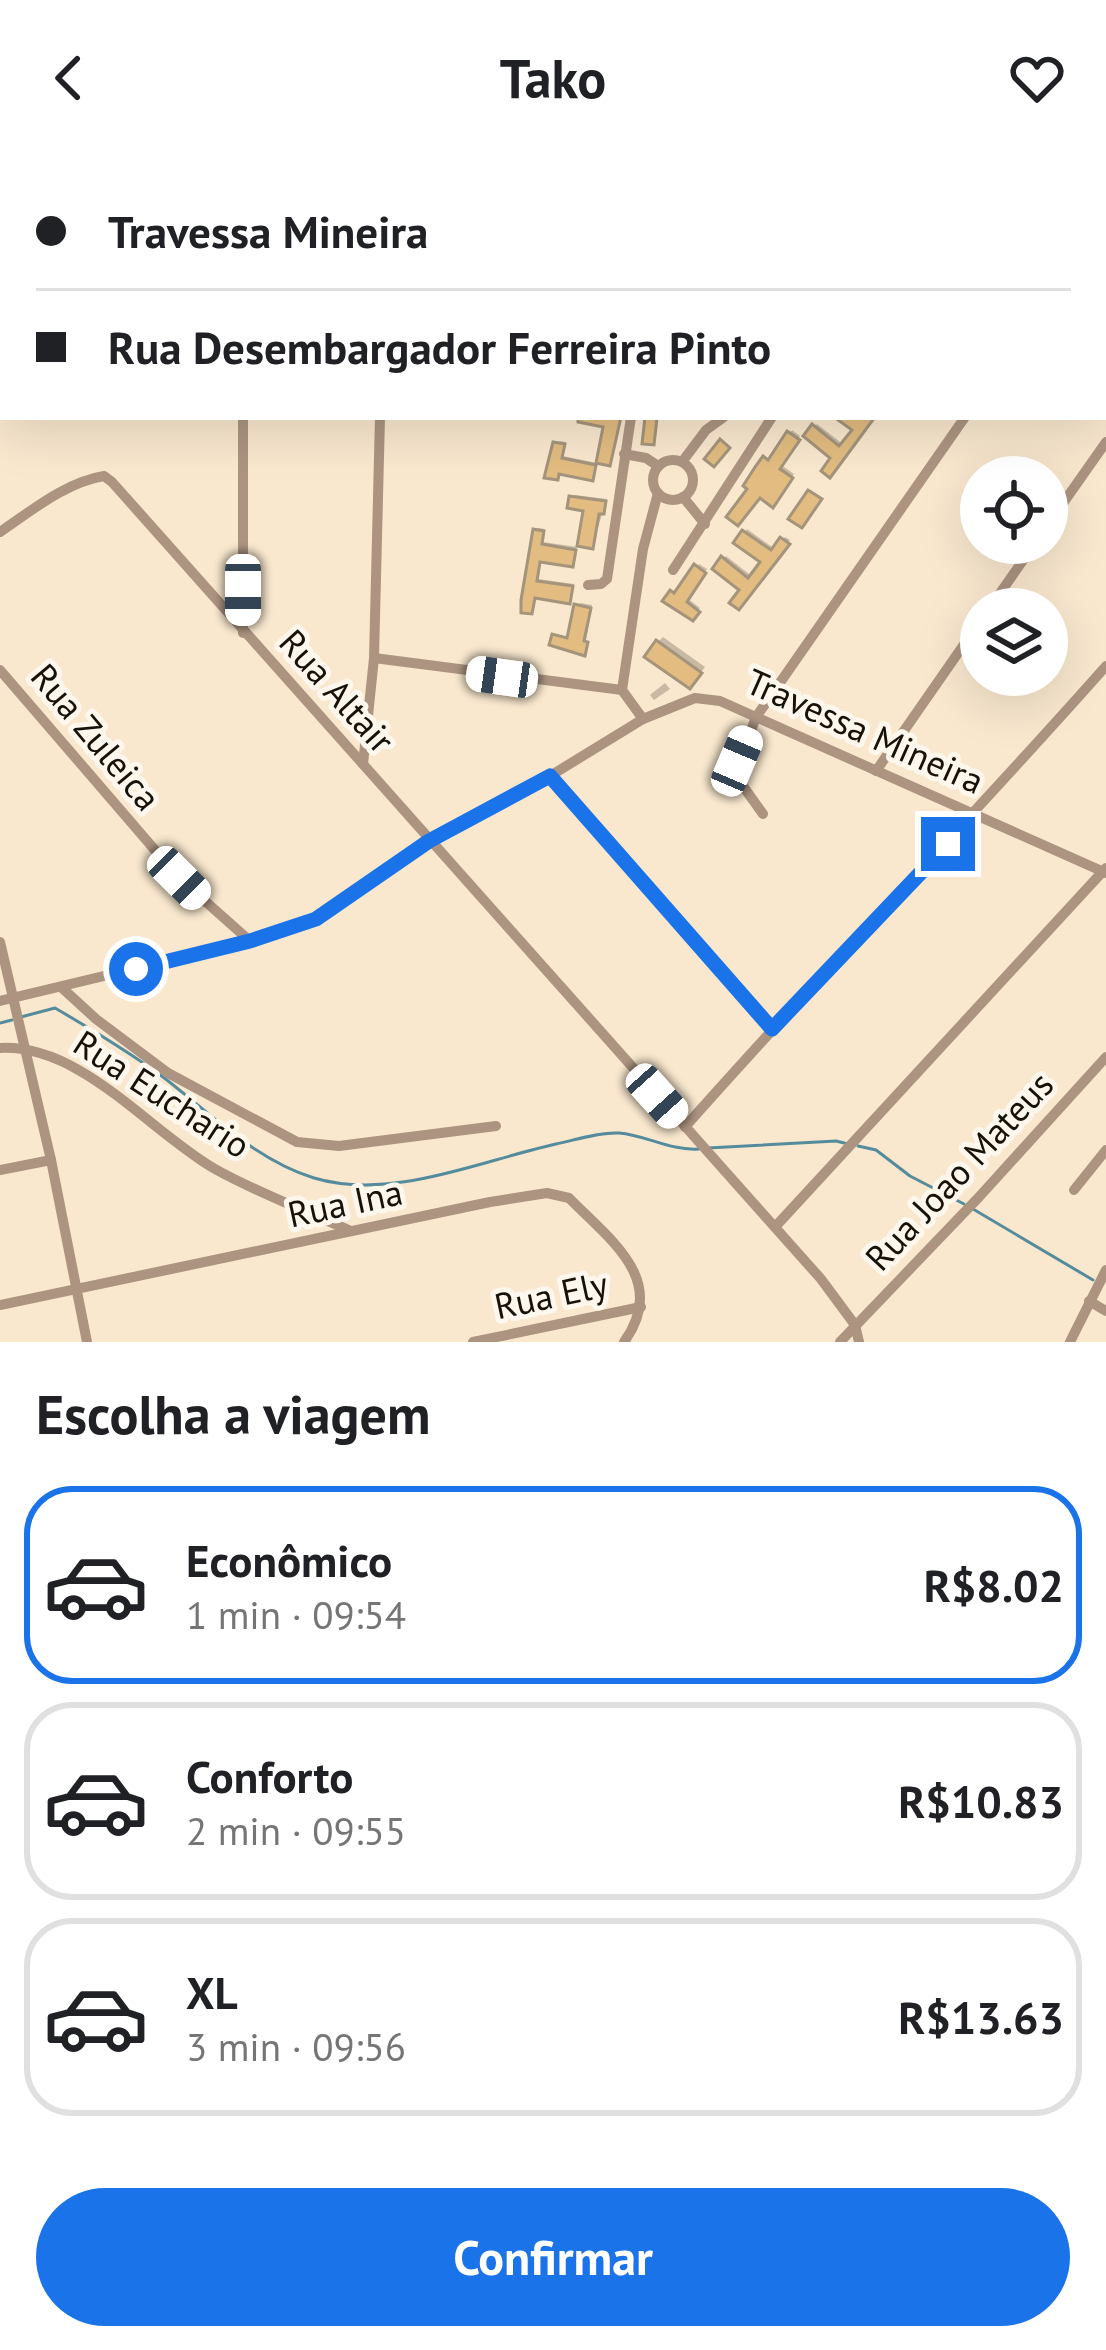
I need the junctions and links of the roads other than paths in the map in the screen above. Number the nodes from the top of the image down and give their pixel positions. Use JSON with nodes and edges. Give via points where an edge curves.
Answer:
{"nodes":[{"id":1,"x":243,"y":420,"type":"edge"},
{"id":2,"x":380,"y":420,"type":"edge"},
{"id":3,"x":630,"y":420,"type":"edge"},
{"id":4,"x":720,"y":420,"type":"edge"},
{"id":5,"x":770,"y":420,"type":"edge"},
{"id":6,"x":963,"y":420,"type":"edge"},
{"id":7,"x":1106,"y":442,"type":"edge"},
{"id":8,"x":624,"y":454,"type":"junction"},
{"id":9,"x":682,"y":462,"type":"junction"},
{"id":10,"x":658,"y":466,"type":"junction"},
{"id":11,"x":658,"y":493,"type":"junction"},
{"id":12,"x":1068,"y":496,"type":"edge"},
{"id":13,"x":683,"y":497,"type":"junction"},
{"id":14,"x":705,"y":524,"type":"junction"},
{"id":15,"x":0,"y":532,"type":"edge"},
{"id":16,"x":673,"y":570,"type":"dead end"},
{"id":17,"x":588,"y":585,"type":"dead end"},
{"id":18,"x":243,"y":633,"type":"junction"},
{"id":19,"x":960,"y":650,"type":"edge"},
{"id":20,"x":374,"y":658,"type":"junction"},
{"id":21,"x":1106,"y":665,"type":"edge"},
{"id":22,"x":0,"y":670,"type":"edge"},
{"id":23,"x":622,"y":690,"type":"junction"},
{"id":24,"x":756,"y":717,"type":"junction"},
{"id":25,"x":643,"y":718,"type":"junction"},
{"id":26,"x":363,"y":764,"type":"junction"},
{"id":27,"x":876,"y":771,"type":"junction"},
{"id":28,"x":550,"y":776,"type":"junction"},
{"id":29,"x":977,"y":813,"type":"junction"},
{"id":30,"x":763,"y":814,"type":"dead end"},
{"id":31,"x":429,"y":841,"type":"junction"},
{"id":32,"x":1105,"y":871,"type":"edge"},
{"id":33,"x":250,"y":941,"type":"junction"},
{"id":34,"x":0,"y":942,"type":"edge"},
{"id":35,"x":61,"y":987,"type":"junction"},
{"id":36,"x":11,"y":1008,"type":"edge"},
{"id":37,"x":772,"y":1029,"type":"junction"},
{"id":38,"x":0,"y":1048,"type":"edge"},
{"id":39,"x":26,"y":1049,"type":"junction"},
{"id":40,"x":1106,"y":1057,"type":"edge"},
{"id":41,"x":496,"y":1126,"type":"dead end"},
{"id":42,"x":690,"y":1132,"type":"junction"},
{"id":43,"x":1106,"y":1150,"type":"edge"},
{"id":44,"x":51,"y":1160,"type":"junction"},
{"id":45,"x":0,"y":1170,"type":"edge"},
{"id":46,"x":1073,"y":1190,"type":"dead end"},
{"id":47,"x":775,"y":1227,"type":"junction"},
{"id":48,"x":354,"y":1233,"type":"junction"},
{"id":49,"x":1104,"y":1272,"type":"edge"},
{"id":50,"x":78,"y":1289,"type":"junction"},
{"id":51,"x":1089,"y":1301,"type":"junction"},
{"id":52,"x":0,"y":1306,"type":"edge"},
{"id":53,"x":641,"y":1307,"type":"junction"},
{"id":54,"x":1106,"y":1311,"type":"edge"},
{"id":55,"x":855,"y":1325,"type":"junction"},
{"id":56,"x":87,"y":1342,"type":"edge"},
{"id":57,"x":473,"y":1342,"type":"edge"},
{"id":58,"x":624,"y":1342,"type":"edge"},
{"id":59,"x":840,"y":1342,"type":"edge"},
{"id":60,"x":859,"y":1342,"type":"edge"},
{"id":61,"x":1070,"y":1342,"type":"edge"}],
"edges":[{"from":1,"to":18,"type":"street"},
{"from":2,"to":20,"type":"street"},
{"from":3,"to":8,"type":"street"},
{"from":4,"to":9,"type":"street"},
{"from":5,"to":14,"type":"street"},
{"from":6,"to":24,"type":"street"},
{"from":7,"to":12,"type":"street"},
{"from":8,"to":10,"type":"street"},
{"from":8,"to":17,"type":"street","via":[[607,579]]},
{"from":9,"to":10,"type":"street"},
{"from":9,"to":13,"type":"street","via":[[693,482]]},
{"from":10,"to":11,"type":"street"},
{"from":11,"to":13,"type":"street"},
{"from":11,"to":23,"type":"street"},
{"from":13,"to":14,"type":"street"},
{"from":14,"to":16,"type":"street"},
{"from":15,"to":18,"type":"street","name":"Rua Altair","via":[[104,476]]},
{"from":18,"to":26,"type":"street","name":"Rua Altair"},
{"from":19,"to":27,"type":"street"},
{"from":20,"to":23,"type":"street"},
{"from":20,"to":26,"type":"street"},
{"from":21,"to":29,"type":"street"},
{"from":22,"to":33,"type":"street","name":"Rua Zuleica","via":[[179,878]]},
{"from":23,"to":25,"type":"street"},
{"from":24,"to":25,"type":"street","name":"Travessa Mineira","via":[[704,697]]},
{"from":24,"to":27,"type":"street","name":"Travessa Mineira"},
{"from":24,"to":30,"type":"street","via":[[735,775]]},
{"from":25,"to":28,"type":"street","name":"Travessa Mineira"},
{"from":26,"to":31,"type":"street","name":"Rua Altair"},
{"from":27,"to":29,"type":"street","name":"Travessa Mineira"},
{"from":28,"to":31,"type":"street","name":"Travessa Mineira"},
{"from":28,"to":37,"type":"street"},
{"from":29,"to":32,"type":"street","name":"Travessa Mineira"},
{"from":29,"to":37,"type":"street"},
{"from":31,"to":33,"type":"street","name":"Travessa Mineira","via":[[316,919]]},
{"from":31,"to":42,"type":"street","name":"Rua Altair"},
{"from":32,"to":47,"type":"street"},
{"from":33,"to":35,"type":"street","name":"Travessa Mineira"},
{"from":34,"to":36,"type":"street"},
{"from":35,"to":36,"type":"street","name":"Travessa Mineira"},
{"from":35,"to":41,"type":"street","via":[[169,1073],[298,1142],[339,1146]]},
{"from":36,"to":39,"type":"street"},
{"from":37,"to":42,"type":"street"},
{"from":38,"to":39,"type":"street","name":"Rua Euchario"},
{"from":39,"to":44,"type":"street"},
{"from":39,"to":48,"type":"street","name":"Rua Euchario","via":[[89,1078],[212,1167]]},
{"from":40,"to":55,"type":"street","name":"Rua Joao Mateus"},
{"from":42,"to":47,"type":"street","name":"Rua Altair"},
{"from":43,"to":46,"type":"street"},
{"from":44,"to":45,"type":"street"},
{"from":44,"to":50,"type":"street"},
{"from":47,"to":55,"type":"street","name":"Rua Altair"},
{"from":48,"to":50,"type":"street","name":"Rua Ina"},
{"from":48,"to":53,"type":"street","name":"Rua Ina","via":[[490,1202],[563,1195],[633,1267]]},
{"from":49,"to":51,"type":"street"},
{"from":50,"to":52,"type":"street","name":"Rua Ina"},
{"from":50,"to":56,"type":"street"},
{"from":51,"to":54,"type":"street"},
{"from":51,"to":61,"type":"street"},
{"from":53,"to":57,"type":"street","name":"Rua Ely"},
{"from":53,"to":58,"type":"street"},
{"from":55,"to":59,"type":"street","name":"Rua Joao Mateus"},
{"from":55,"to":60,"type":"street"}]}
